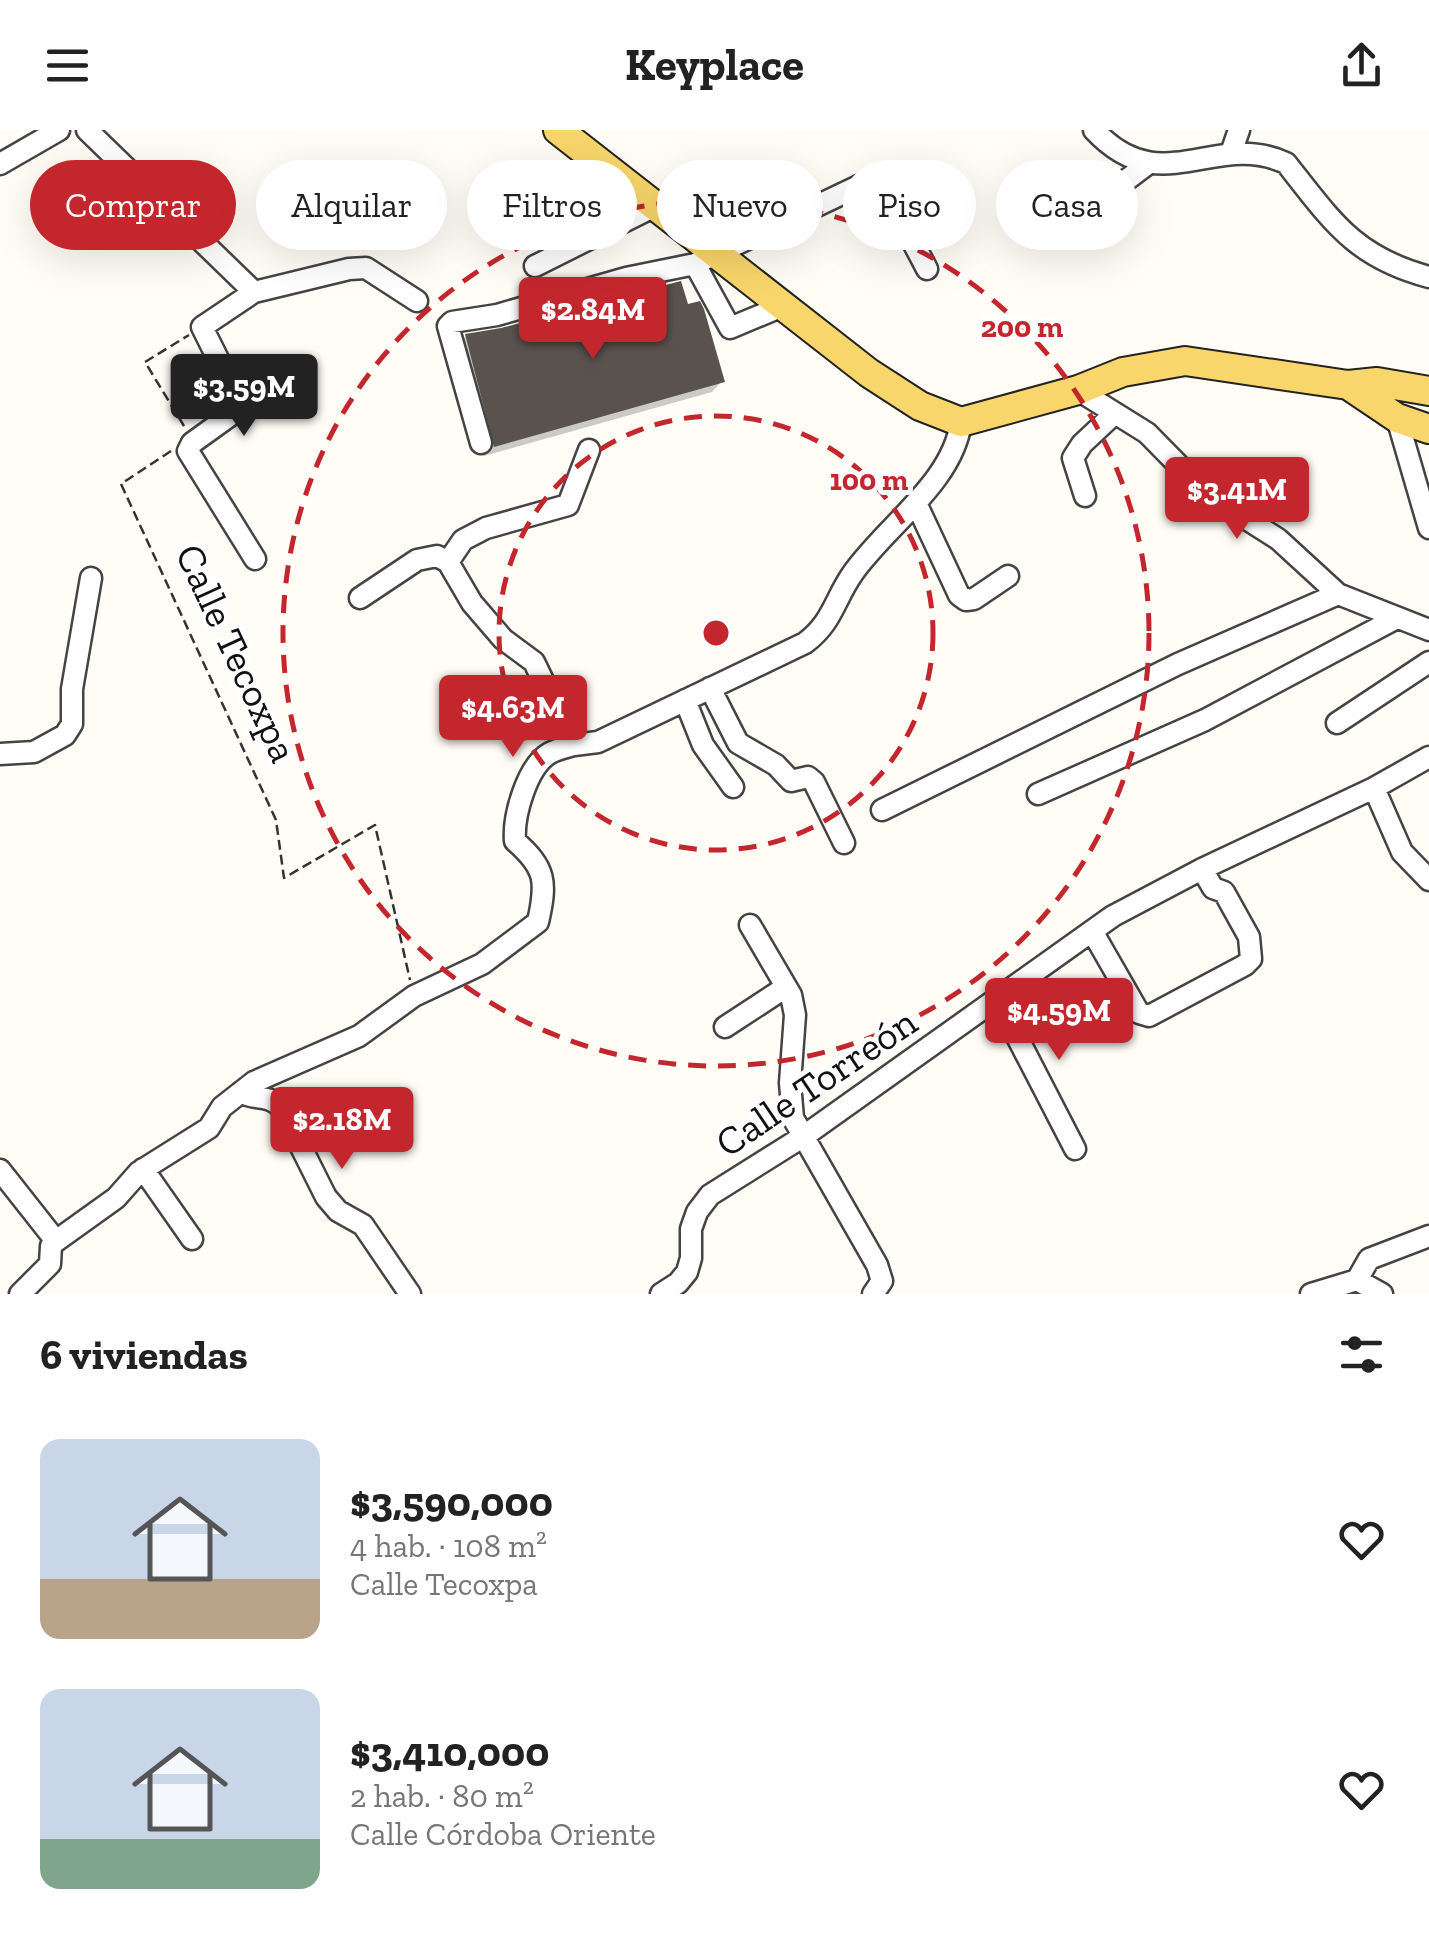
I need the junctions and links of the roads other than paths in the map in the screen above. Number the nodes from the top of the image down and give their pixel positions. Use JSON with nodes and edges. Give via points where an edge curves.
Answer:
{"nodes":[{"id":1,"x":59,"y":130,"type":"edge"},
{"id":2,"x":87,"y":130,"type":"edge"},
{"id":3,"x":558,"y":130,"type":"edge"},
{"id":4,"x":1094,"y":130,"type":"edge"},
{"id":5,"x":1236,"y":140,"type":"edge"},
{"id":6,"x":1149,"y":163,"type":"junction"},
{"id":7,"x":0,"y":164,"type":"edge"},
{"id":8,"x":1138,"y":171,"type":"edge"},
{"id":9,"x":657,"y":206,"type":"joint"},
{"id":10,"x":698,"y":250,"type":"edge"},
{"id":11,"x":706,"y":258,"type":"junction"},
{"id":12,"x":534,"y":266,"type":"dead end"},
{"id":13,"x":927,"y":269,"type":"dead end"},
{"id":14,"x":1429,"y":277,"type":"edge"},
{"id":15,"x":254,"y":292,"type":"junction"},
{"id":16,"x":417,"y":301,"type":"dead end"},
{"id":17,"x":785,"y":305,"type":"junction"},
{"id":18,"x":1348,"y":385,"type":"junction"},
{"id":19,"x":1418,"y":388,"type":"edge"},
{"id":20,"x":1078,"y":390,"type":"junction"},
{"id":21,"x":1114,"y":414,"type":"junction"},
{"id":22,"x":1397,"y":418,"type":"junction"},
{"id":23,"x":961,"y":422,"type":"junction"},
{"id":24,"x":1429,"y":429,"type":"edge"},
{"id":25,"x":481,"y":444,"type":"dead end"},
{"id":26,"x":589,"y":450,"type":"dead end"},
{"id":27,"x":1085,"y":496,"type":"dead end"},
{"id":28,"x":916,"y":502,"type":"junction"},
{"id":29,"x":1429,"y":528,"type":"edge"},
{"id":30,"x":255,"y":559,"type":"dead end"},
{"id":31,"x":448,"y":562,"type":"junction"},
{"id":32,"x":1008,"y":576,"type":"dead end"},
{"id":33,"x":91,"y":578,"type":"dead end"},
{"id":34,"x":1338,"y":594,"type":"junction"},
{"id":35,"x":360,"y":598,"type":"dead end"},
{"id":36,"x":1395,"y":620,"type":"junction"},
{"id":37,"x":1429,"y":630,"type":"edge"},
{"id":38,"x":1429,"y":662,"type":"edge"},
{"id":39,"x":710,"y":688,"type":"junction"},
{"id":40,"x":685,"y":700,"type":"junction"},
{"id":41,"x":1336,"y":723,"type":"dead end"},
{"id":42,"x":574,"y":745,"type":"junction"},
{"id":43,"x":0,"y":754,"type":"edge"},
{"id":44,"x":1429,"y":757,"type":"edge"},
{"id":45,"x":733,"y":786,"type":"dead end"},
{"id":46,"x":1374,"y":788,"type":"junction"},
{"id":47,"x":1038,"y":794,"type":"dead end"},
{"id":48,"x":882,"y":810,"type":"dead end"},
{"id":49,"x":844,"y":842,"type":"dead end"},
{"id":50,"x":1202,"y":869,"type":"junction"},
{"id":51,"x":1429,"y":880,"type":"edge"},
{"id":52,"x":750,"y":924,"type":"dead end"},
{"id":53,"x":1092,"y":931,"type":"junction"},
{"id":54,"x":786,"y":987,"type":"junction"},
{"id":55,"x":998,"y":1000,"type":"junction"},
{"id":56,"x":725,"y":1027,"type":"dead end"},
{"id":57,"x":241,"y":1092,"type":"junction"},
{"id":58,"x":804,"y":1136,"type":"junction"},
{"id":59,"x":1075,"y":1149,"type":"dead end"},
{"id":60,"x":143,"y":1169,"type":"junction"},
{"id":61,"x":0,"y":1170,"type":"edge"},
{"id":62,"x":1429,"y":1236,"type":"edge"},
{"id":63,"x":192,"y":1239,"type":"dead end"},
{"id":64,"x":56,"y":1241,"type":"junction"},
{"id":65,"x":1357,"y":1280,"type":"junction"},
{"id":66,"x":20,"y":1294,"type":"edge"},
{"id":67,"x":410,"y":1294,"type":"edge"},
{"id":68,"x":661,"y":1294,"type":"edge"},
{"id":69,"x":873,"y":1294,"type":"edge"},
{"id":70,"x":1311,"y":1294,"type":"edge"},
{"id":71,"x":1382,"y":1294,"type":"edge"}],
"edges":[{"from":1,"to":7,"type":"street"},
{"from":2,"to":15,"type":"street"},
{"from":3,"to":9,"type":"main road"},
{"from":4,"to":6,"type":"street","via":[[1114,149]]},
{"from":5,"to":6,"type":"street"},
{"from":5,"to":14,"type":"street","via":[[1286,163],[1342,234],[1372,256]]},
{"from":6,"to":8,"type":"street"},
{"from":9,"to":12,"type":"street"},
{"from":10,"to":11,"type":"main road"},
{"from":11,"to":13,"type":"street","via":[[870,181],[887,194]]},
{"from":11,"to":17,"type":"main road"},
{"from":11,"to":17,"type":"street","via":[[730,328]]},
{"from":11,"to":25,"type":"street","via":[[452,322]]},
{"from":15,"to":16,"type":"street","via":[[366,268]]},
{"from":15,"to":30,"type":"street","via":[[202,327],[242,408],[188,450]]},
{"from":17,"to":23,"type":"main road","via":[[870,373],[920,406]]},
{"from":18,"to":19,"type":"main road"},
{"from":18,"to":20,"type":"main road","via":[[1185,361],[1123,372]]},
{"from":18,"to":22,"type":"main road"},
{"from":19,"to":22,"type":"main road","via":[[1394,403]]},
{"from":20,"to":21,"type":"street"},
{"from":20,"to":23,"type":"main road"},
{"from":21,"to":27,"type":"street","via":[[1073,458]]},
{"from":21,"to":34,"type":"street","via":[[1147,433],[1207,494],[1278,539]]},
{"from":22,"to":24,"type":"main road"},
{"from":22,"to":29,"type":"street"},
{"from":23,"to":28,"type":"street","via":[[938,476]]},
{"from":26,"to":31,"type":"street","via":[[568,505],[486,528],[463,540]]},
{"from":28,"to":32,"type":"street","via":[[958,595],[974,599]]},
{"from":28,"to":39,"type":"street","via":[[851,576],[822,630]]},
{"from":31,"to":35,"type":"street","via":[[437,556],[416,560]]},
{"from":31,"to":42,"type":"street","via":[[503,639],[534,662]]},
{"from":33,"to":43,"type":"street","via":[[72,724],[34,752]]},
{"from":34,"to":36,"type":"street"},
{"from":34,"to":48,"type":"street","via":[[1178,664]]},
{"from":36,"to":37,"type":"street"},
{"from":36,"to":47,"type":"street","via":[[1205,720]]},
{"from":38,"to":41,"type":"street"},
{"from":39,"to":40,"type":"street"},
{"from":39,"to":49,"type":"street","via":[[741,747],[791,781],[814,782]]},
{"from":40,"to":42,"type":"street","via":[[598,742]]},
{"from":40,"to":45,"type":"street","via":[[703,745]]},
{"from":42,"to":57,"type":"street","via":[[547,754],[526,785],[514,822],[515,841],[538,861],[544,892],[538,922],[482,964],[414,996],[359,1036]]},
{"from":44,"to":46,"type":"street","name":"Calle Torreón"},
{"from":46,"to":50,"type":"street","name":"Calle Torreón"},
{"from":46,"to":51,"type":"street","via":[[1402,852]]},
{"from":50,"to":53,"type":"street","name":"Calle Torreón"},
{"from":50,"to":53,"type":"street","via":[[1250,938],[1245,965],[1149,1016],[1139,1013]]},
{"from":52,"to":54,"type":"street"},
{"from":53,"to":55,"type":"street","name":"Calle Torreón"},
{"from":54,"to":56,"type":"street"},
{"from":54,"to":58,"type":"street","via":[[795,1015],[792,1118]]},
{"from":55,"to":58,"type":"street","name":"Calle Torreón"},
{"from":55,"to":59,"type":"street"},
{"from":57,"to":60,"type":"street","via":[[209,1128]]},
{"from":57,"to":67,"type":"street","via":[[281,1107],[326,1197],[363,1225]]},
{"from":58,"to":68,"type":"street","name":"Calle Torreón","via":[[710,1196],[691,1230],[687,1272]]},
{"from":58,"to":69,"type":"street","via":[[877,1265],[882,1281]]},
{"from":60,"to":63,"type":"street"},
{"from":60,"to":64,"type":"street","via":[[116,1198]]},
{"from":61,"to":64,"type":"street"},
{"from":62,"to":65,"type":"street","via":[[1368,1259]]},
{"from":64,"to":66,"type":"street","via":[[50,1264]]},
{"from":65,"to":70,"type":"street"},
{"from":65,"to":71,"type":"street"}]}
